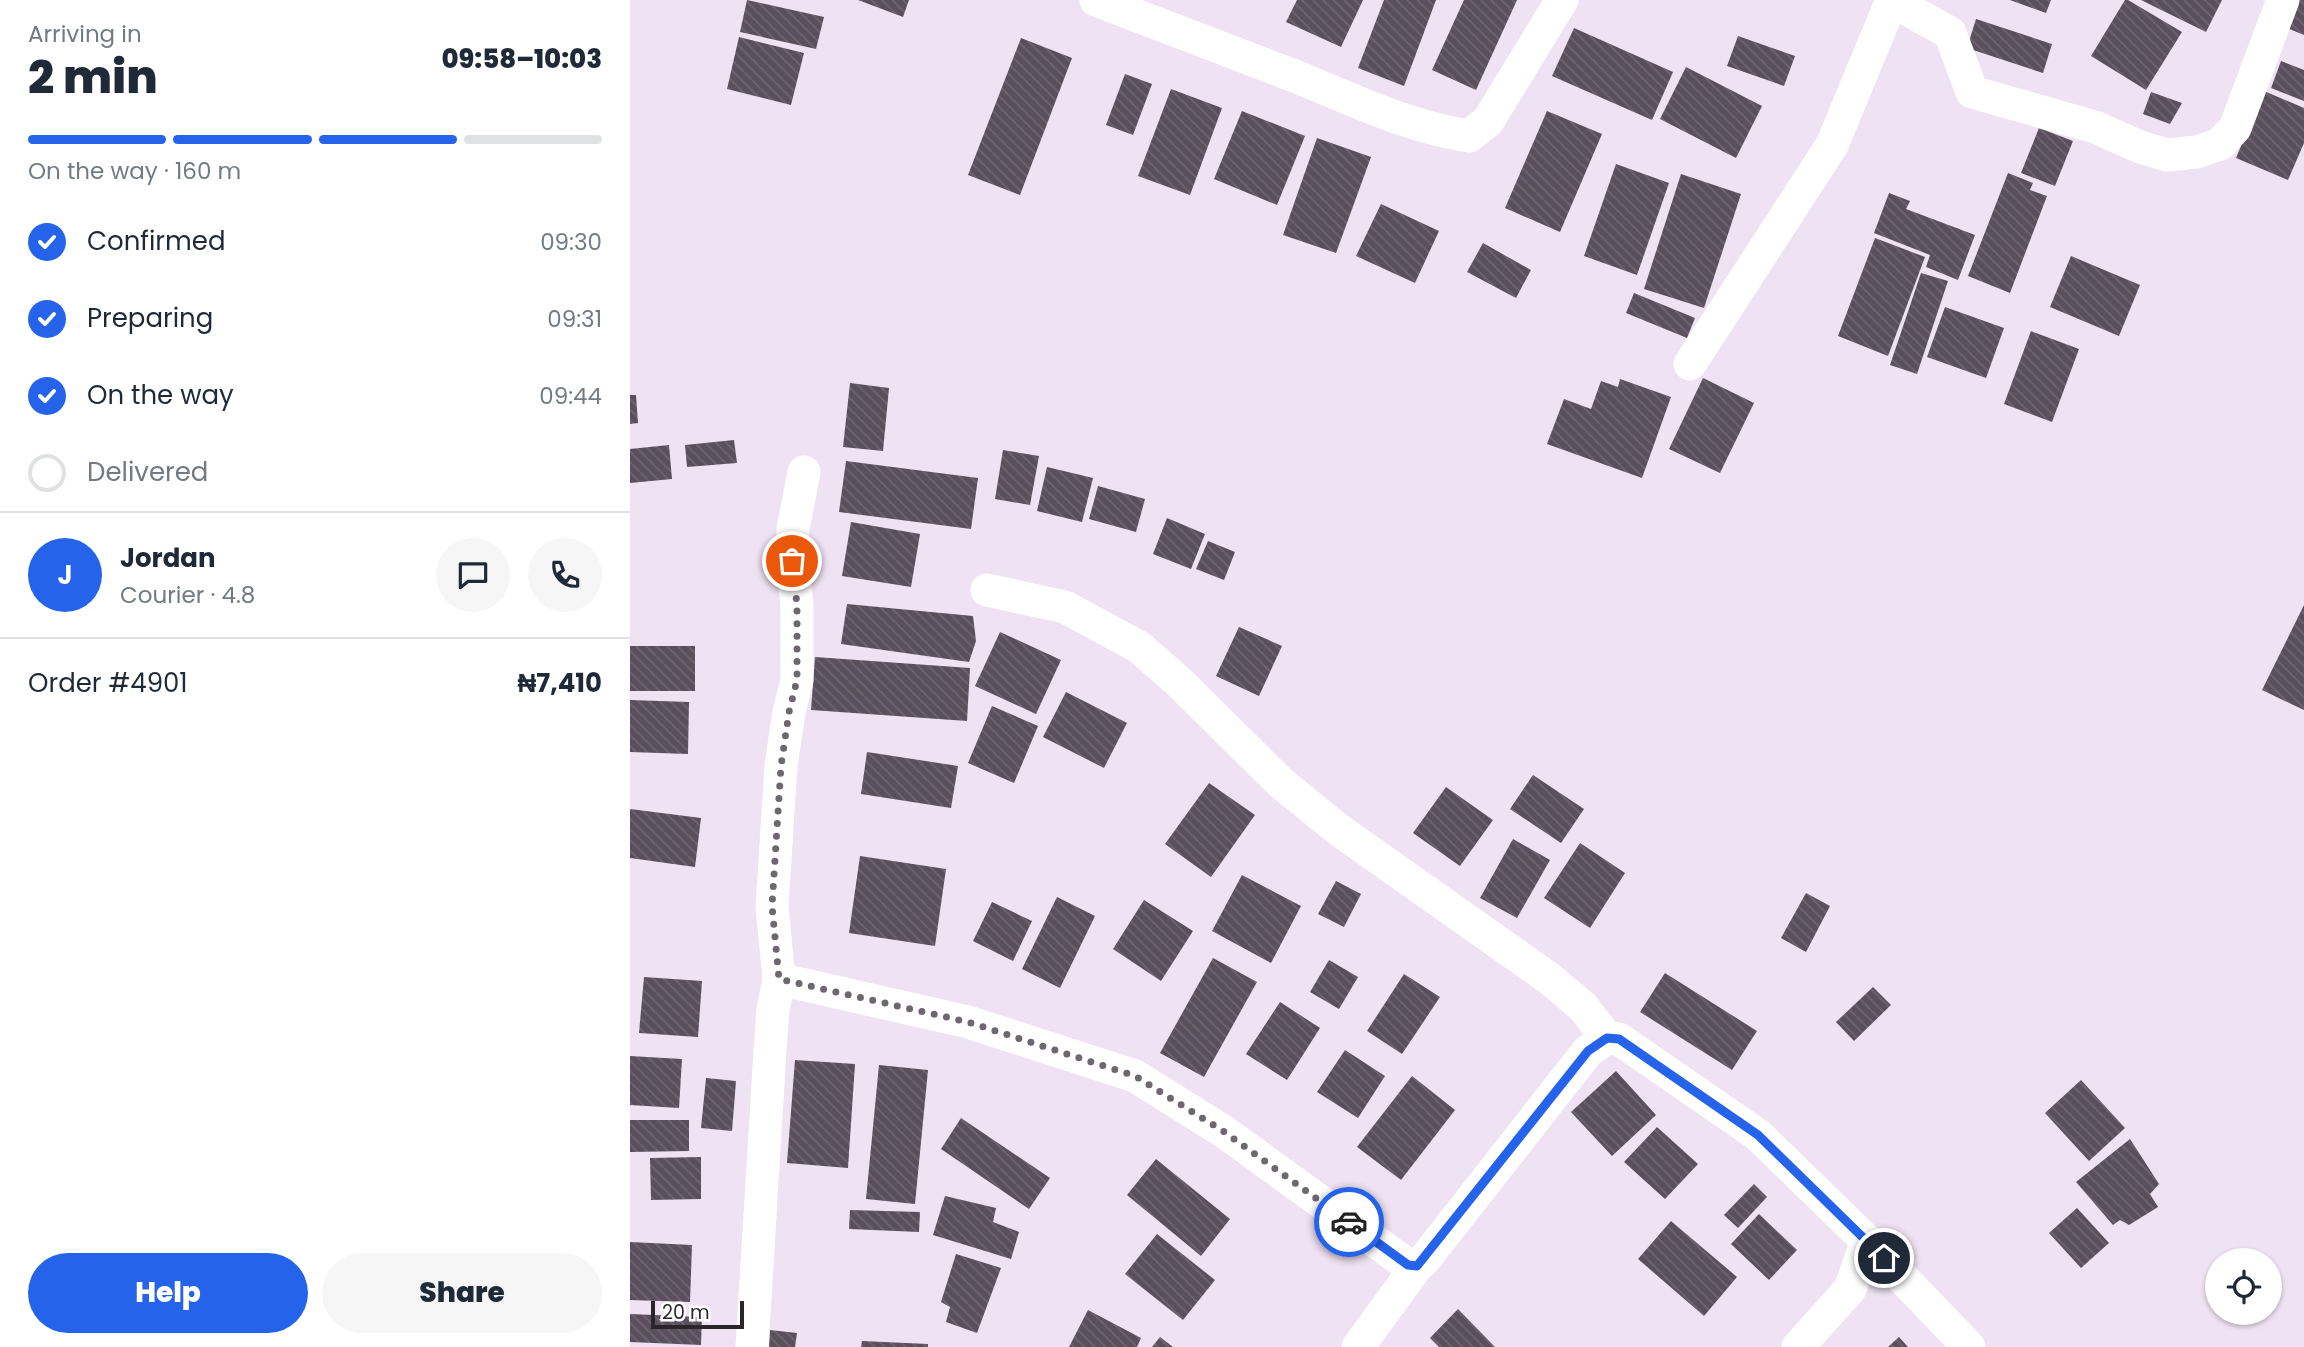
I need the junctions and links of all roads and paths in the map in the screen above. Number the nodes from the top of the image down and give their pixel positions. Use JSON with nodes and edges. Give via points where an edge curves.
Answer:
{"nodes":[{"id":1,"x":1096,"y":0,"type":"edge"},
{"id":2,"x":1562,"y":0,"type":"edge"},
{"id":3,"x":1891,"y":0,"type":"edge"},
{"id":4,"x":2283,"y":0,"type":"edge"},
{"id":5,"x":1690,"y":364,"type":"dead end"},
{"id":6,"x":804,"y":472,"type":"dead end"},
{"id":7,"x":987,"y":590,"type":"dead end"},
{"id":8,"x":779,"y":979,"type":"junction"},
{"id":9,"x":1607,"y":1038,"type":"junction"},
{"id":10,"x":1867,"y":1241,"type":"junction"},
{"id":11,"x":1417,"y":1266,"type":"junction"},
{"id":12,"x":751,"y":1347,"type":"edge"},
{"id":13,"x":1358,"y":1347,"type":"edge"},
{"id":14,"x":1798,"y":1347,"type":"edge"},
{"id":15,"x":1969,"y":1347,"type":"edge"}],
"edges":[{"from":1,"to":2,"type":"street","via":[[1395,117],[1469,136],[1488,121]]},
{"from":3,"to":4,"type":"street","via":[[1950,33],[1972,92],[2095,127],[2167,155],[2220,144],[2235,128]]},
{"from":3,"to":5,"type":"street","via":[[1832,145]]},
{"from":6,"to":8,"type":"street","via":[[793,528],[797,680],[781,766],[772,906]]},
{"from":7,"to":9,"type":"street","via":[[1065,607],[1139,647],[1281,783],[1339,830],[1550,979],[1583,1007]]},
{"from":8,"to":11,"type":"street","via":[[968,1022],[1135,1076],[1223,1131],[1408,1265]]},
{"from":8,"to":12,"type":"street","via":[[770,1051]]},
{"from":9,"to":10,"type":"street","via":[[1627,1043],[1758,1135]]},
{"from":9,"to":11,"type":"street","via":[[1588,1051]]},
{"from":10,"to":14,"type":"street","via":[[1850,1289]]},
{"from":10,"to":15,"type":"street"},
{"from":11,"to":13,"type":"street"}]}
